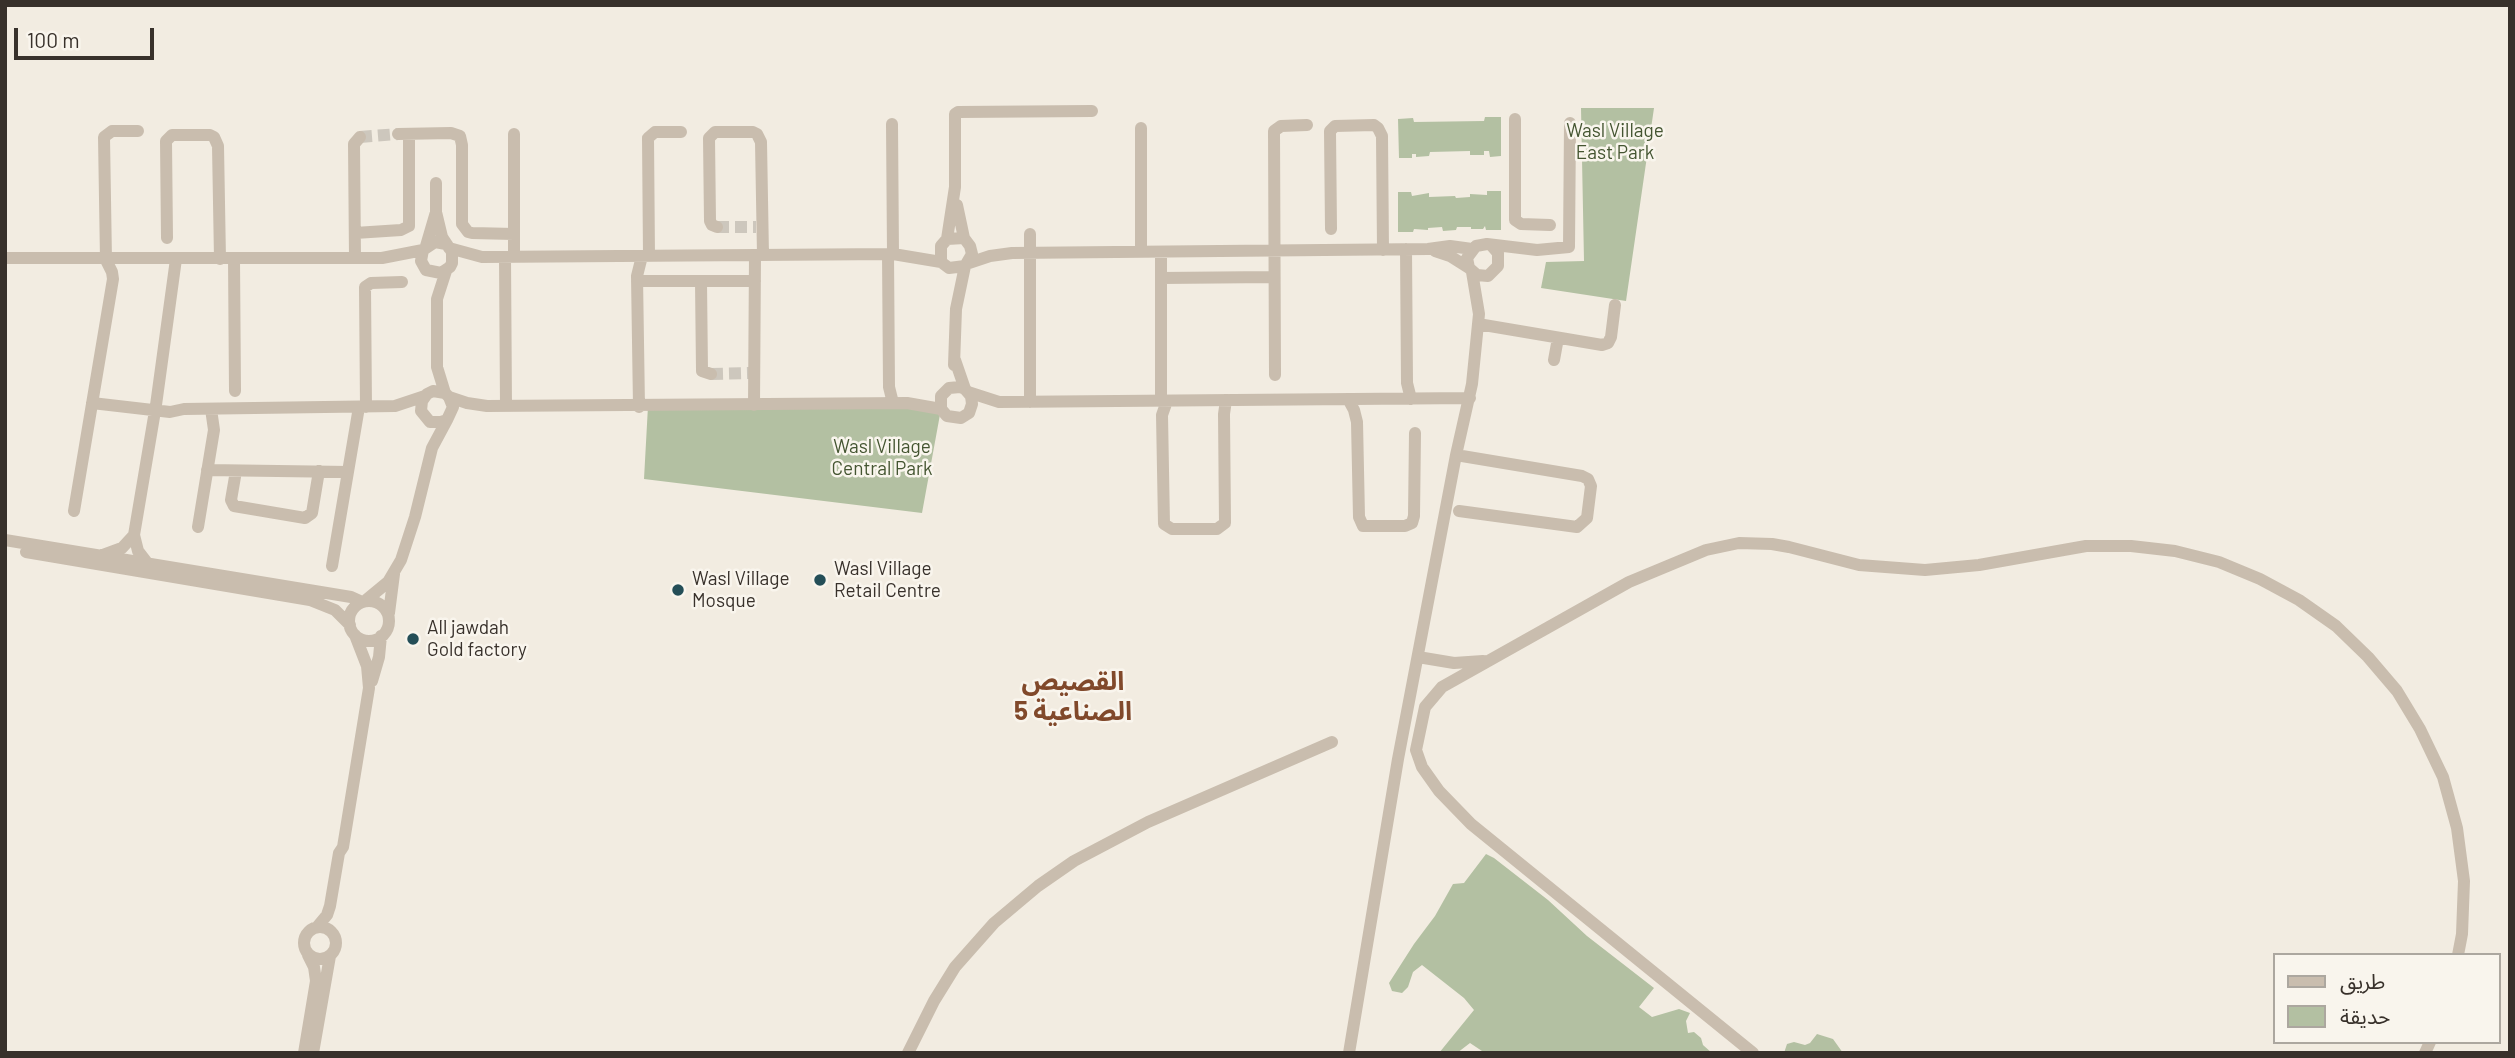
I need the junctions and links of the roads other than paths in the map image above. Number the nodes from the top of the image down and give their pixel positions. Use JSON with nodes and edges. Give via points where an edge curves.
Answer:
{"nodes":[{"id":1,"x":1092,"y":111,"type":"dead end"},
{"id":2,"x":1515,"y":119,"type":"dead end"},
{"id":3,"x":1570,"y":123,"type":"dead end"},
{"id":4,"x":892,"y":124,"type":"dead end"},
{"id":5,"x":1307,"y":125,"type":"dead end"},
{"id":6,"x":1140,"y":128,"type":"dead end"},
{"id":7,"x":138,"y":131,"type":"dead end"},
{"id":8,"x":681,"y":132,"type":"dead end"},
{"id":9,"x":514,"y":134,"type":"dead end"},
{"id":10,"x":360,"y":137,"type":"dead end"},
{"id":11,"x":436,"y":183,"type":"dead end"},
{"id":12,"x":955,"y":187,"type":"junction"},
{"id":13,"x":436,"y":212,"type":"junction"},
{"id":14,"x":1550,"y":225,"type":"dead end"},
{"id":15,"x":717,"y":226,"type":"dead end"},
{"id":16,"x":1331,"y":229,"type":"dead end"},
{"id":17,"x":355,"y":233,"type":"junction"},
{"id":18,"x":514,"y":233,"type":"junction"},
{"id":19,"x":1030,"y":234,"type":"dead end"},
{"id":20,"x":167,"y":238,"type":"dead end"},
{"id":21,"x":944,"y":242,"type":"junction"},
{"id":22,"x":967,"y":242,"type":"junction"},
{"id":23,"x":448,"y":246,"type":"junction"},
{"id":24,"x":1492,"y":246,"type":"junction"},
{"id":25,"x":424,"y":248,"type":"junction"},
{"id":26,"x":1472,"y":248,"type":"junction"},
{"id":27,"x":1406,"y":249,"type":"junction"},
{"id":28,"x":1428,"y":249,"type":"junction"},
{"id":29,"x":1274,"y":250,"type":"junction"},
{"id":30,"x":1383,"y":250,"type":"junction"},
{"id":31,"x":1538,"y":250,"type":"junction"},
{"id":32,"x":1161,"y":251,"type":"junction"},
{"id":33,"x":1141,"y":252,"type":"junction"},
{"id":34,"x":1012,"y":253,"type":"junction"},
{"id":35,"x":1029,"y":253,"type":"junction"},
{"id":36,"x":891,"y":254,"type":"junction"},
{"id":37,"x":759,"y":255,"type":"junction"},
{"id":38,"x":646,"y":256,"type":"junction"},
{"id":39,"x":482,"y":257,"type":"junction"},
{"id":40,"x":509,"y":257,"type":"junction"},
{"id":41,"x":5,"y":258,"type":"edge"},
{"id":42,"x":355,"y":258,"type":"junction"},
{"id":43,"x":382,"y":258,"type":"junction"},
{"id":44,"x":172,"y":259,"type":"junction"},
{"id":45,"x":220,"y":259,"type":"junction"},
{"id":46,"x":234,"y":259,"type":"junction"},
{"id":47,"x":106,"y":260,"type":"junction"},
{"id":48,"x":943,"y":264,"type":"junction"},
{"id":49,"x":967,"y":264,"type":"junction"},
{"id":50,"x":425,"y":268,"type":"junction"},
{"id":51,"x":448,"y":269,"type":"junction"},
{"id":52,"x":1471,"y":270,"type":"junction"},
{"id":53,"x":1496,"y":270,"type":"junction"},
{"id":54,"x":1274,"y":277,"type":"junction"},
{"id":55,"x":1161,"y":278,"type":"junction"},
{"id":56,"x":637,"y":281,"type":"junction"},
{"id":57,"x":755,"y":281,"type":"junction"},
{"id":58,"x":402,"y":282,"type":"dead end"},
{"id":59,"x":701,"y":282,"type":"junction"},
{"id":60,"x":437,"y":299,"type":"junction"},
{"id":61,"x":1615,"y":305,"type":"dead end"},
{"id":62,"x":956,"y":309,"type":"junction"},
{"id":63,"x":1478,"y":319,"type":"junction"},
{"id":64,"x":1558,"y":338,"type":"junction"},
{"id":65,"x":955,"y":360,"type":"junction"},
{"id":66,"x":1554,"y":360,"type":"dead end"},
{"id":67,"x":437,"y":367,"type":"junction"},
{"id":68,"x":711,"y":374,"type":"dead end"},
{"id":69,"x":1275,"y":375,"type":"dead end"},
{"id":70,"x":235,"y":391,"type":"dead end"},
{"id":71,"x":967,"y":391,"type":"junction"},
{"id":72,"x":426,"y":395,"type":"junction"},
{"id":73,"x":447,"y":395,"type":"junction"},
{"id":74,"x":942,"y":399,"type":"junction"},
{"id":75,"x":1348,"y":399,"type":"junction"},
{"id":76,"x":1411,"y":399,"type":"junction"},
{"id":77,"x":1226,"y":400,"type":"junction"},
{"id":78,"x":1030,"y":401,"type":"junction"},
{"id":79,"x":1164,"y":401,"type":"junction"},
{"id":80,"x":999,"y":402,"type":"junction"},
{"id":81,"x":1469,"y":402,"type":"junction"},
{"id":82,"x":92,"y":403,"type":"junction"},
{"id":83,"x":893,"y":403,"type":"junction"},
{"id":84,"x":754,"y":405,"type":"junction"},
{"id":85,"x":486,"y":406,"type":"junction"},
{"id":86,"x":506,"y":406,"type":"junction"},
{"id":87,"x":363,"y":407,"type":"junction"},
{"id":88,"x":384,"y":407,"type":"junction"},
{"id":89,"x":639,"y":407,"type":"junction"},
{"id":90,"x":156,"y":408,"type":"junction"},
{"id":91,"x":211,"y":409,"type":"junction"},
{"id":92,"x":969,"y":413,"type":"junction"},
{"id":93,"x":424,"y":417,"type":"junction"},
{"id":94,"x":448,"y":418,"type":"junction"},
{"id":95,"x":1415,"y":433,"type":"dead end"},
{"id":96,"x":1456,"y":455,"type":"junction"},
{"id":97,"x":429,"y":458,"type":"junction"},
{"id":98,"x":207,"y":470,"type":"junction"},
{"id":99,"x":236,"y":471,"type":"junction"},
{"id":100,"x":319,"y":471,"type":"junction"},
{"id":101,"x":348,"y":472,"type":"junction"},
{"id":102,"x":1459,"y":511,"type":"dead end"},
{"id":103,"x":75,"y":512,"type":"dead end"},
{"id":104,"x":198,"y":527,"type":"dead end"},
{"id":105,"x":134,"y":535,"type":"junction"},
{"id":106,"x":5,"y":540,"type":"edge"},
{"id":107,"x":5,"y":548,"type":"edge"},
{"id":108,"x":97,"y":555,"type":"junction"},
{"id":109,"x":148,"y":564,"type":"junction"},
{"id":110,"x":332,"y":566,"type":"dead end"},
{"id":111,"x":394,"y":574,"type":"junction"},
{"id":112,"x":364,"y":601,"type":"junction"},
{"id":113,"x":389,"y":613,"type":"junction"},
{"id":114,"x":352,"y":630,"type":"junction"},
{"id":115,"x":382,"y":636,"type":"junction"},
{"id":116,"x":1418,"y":657,"type":"junction"},
{"id":117,"x":1490,"y":659,"type":"junction"},
{"id":118,"x":369,"y":688,"type":"junction"},
{"id":119,"x":1332,"y":742,"type":"dead end"},
{"id":120,"x":343,"y":847,"type":"junction"},
{"id":121,"x":317,"y":927,"type":"junction"},
{"id":122,"x":335,"y":935,"type":"junction"},
{"id":123,"x":2458,"y":953,"type":"edge"},
{"id":124,"x":308,"y":954,"type":"junction"},
{"id":125,"x":330,"y":956,"type":"junction"},
{"id":126,"x":304,"y":1053,"type":"edge"},
{"id":127,"x":313,"y":1053,"type":"edge"},
{"id":128,"x":908,"y":1053,"type":"edge"},
{"id":129,"x":1349,"y":1053,"type":"edge"},
{"id":130,"x":1753,"y":1053,"type":"edge"}],
"edges":[{"from":1,"to":12,"type":"street","via":[[958,112],[954,117]]},
{"from":2,"to":14,"type":"street","via":[[1515,220]]},
{"from":3,"to":31,"type":"street","via":[[1570,244]]},
{"from":4,"to":36,"type":"street"},
{"from":5,"to":29,"type":"street","via":[[1281,126],[1274,131]]},
{"from":6,"to":33,"type":"street"},
{"from":7,"to":47,"type":"street","via":[[112,131],[104,137]]},
{"from":8,"to":38,"type":"street","via":[[655,132],[648,138]]},
{"from":9,"to":18,"type":"street"},
{"from":10,"to":17,"type":"street","via":[[354,144]]},
{"from":11,"to":13,"type":"street"},
{"from":12,"to":21,"type":"street"},
{"from":12,"to":22,"type":"street"},
{"from":13,"to":23,"type":"street"},
{"from":13,"to":25,"type":"street"},
{"from":15,"to":37,"type":"street","via":[[710,221],[712,134],[753,132],[761,142]]},
{"from":16,"to":30,"type":"street","via":[[1330,131],[1335,126],[1374,125],[1382,136]]},
{"from":17,"to":18,"type":"street","via":[[409,226],[404,134],[436,133],[456,133],[462,140],[464,228],[472,233]]},
{"from":17,"to":42,"type":"street"},
{"from":18,"to":40,"type":"street"},
{"from":19,"to":35,"type":"street"},
{"from":20,"to":45,"type":"street","via":[[166,141],[172,135],[210,135],[218,146]]},
{"from":21,"to":22,"type":"street"},
{"from":21,"to":36,"type":"street"},
{"from":21,"to":48,"type":"street"},
{"from":22,"to":34,"type":"street"},
{"from":22,"to":49,"type":"street","via":[[972,254]]},
{"from":23,"to":25,"type":"street","via":[[435,242]]},
{"from":23,"to":39,"type":"street"},
{"from":23,"to":51,"type":"street","via":[[453,257]]},
{"from":24,"to":26,"type":"street"},
{"from":24,"to":31,"type":"street"},
{"from":24,"to":53,"type":"street","via":[[1498,253]]},
{"from":25,"to":43,"type":"street"},
{"from":25,"to":50,"type":"street"},
{"from":26,"to":28,"type":"street"},
{"from":26,"to":52,"type":"street","via":[[1467,258]]},
{"from":27,"to":28,"type":"street"},
{"from":27,"to":30,"type":"street"},
{"from":27,"to":76,"type":"street"},
{"from":28,"to":52,"type":"street"},
{"from":29,"to":30,"type":"street"},
{"from":29,"to":32,"type":"street"},
{"from":29,"to":54,"type":"street"},
{"from":31,"to":53,"type":"street","via":[[1517,256]]},
{"from":32,"to":33,"type":"street"},
{"from":32,"to":55,"type":"street"},
{"from":33,"to":35,"type":"street"},
{"from":34,"to":35,"type":"street"},
{"from":34,"to":49,"type":"street"},
{"from":35,"to":78,"type":"street"},
{"from":36,"to":37,"type":"street"},
{"from":36,"to":48,"type":"street"},
{"from":36,"to":83,"type":"street","via":[[889,387]]},
{"from":37,"to":38,"type":"street"},
{"from":37,"to":57,"type":"street"},
{"from":38,"to":40,"type":"street"},
{"from":38,"to":56,"type":"street"},
{"from":39,"to":40,"type":"street"},
{"from":39,"to":51,"type":"street"},
{"from":40,"to":86,"type":"street"},
{"from":41,"to":47,"type":"street"},
{"from":42,"to":43,"type":"street"},
{"from":42,"to":46,"type":"street"},
{"from":43,"to":50,"type":"street"},
{"from":44,"to":45,"type":"street"},
{"from":44,"to":47,"type":"street"},
{"from":44,"to":90,"type":"street"},
{"from":45,"to":46,"type":"street"},
{"from":46,"to":70,"type":"street"},
{"from":47,"to":82,"type":"street","via":[[113,279]]},
{"from":48,"to":49,"type":"street","via":[[955,269]]},
{"from":48,"to":62,"type":"street"},
{"from":49,"to":62,"type":"street"},
{"from":50,"to":51,"type":"street","via":[[436,274]]},
{"from":50,"to":60,"type":"street"},
{"from":51,"to":60,"type":"street"},
{"from":52,"to":53,"type":"street","via":[[1482,276]]},
{"from":52,"to":63,"type":"street"},
{"from":53,"to":63,"type":"street"},
{"from":54,"to":55,"type":"street"},
{"from":54,"to":69,"type":"street"},
{"from":55,"to":79,"type":"street"},
{"from":56,"to":59,"type":"street"},
{"from":56,"to":89,"type":"street"},
{"from":57,"to":59,"type":"street"},
{"from":57,"to":84,"type":"street"},
{"from":58,"to":87,"type":"street","via":[[365,287]]},
{"from":59,"to":68,"type":"street","via":[[702,371]]},
{"from":60,"to":67,"type":"street"},
{"from":61,"to":64,"type":"street","via":[[1608,343]]},
{"from":62,"to":65,"type":"street"},
{"from":63,"to":64,"type":"street"},
{"from":63,"to":81,"type":"street"},
{"from":64,"to":66,"type":"street"},
{"from":65,"to":71,"type":"street"},
{"from":65,"to":74,"type":"street"},
{"from":67,"to":72,"type":"street"},
{"from":67,"to":73,"type":"street"},
{"from":71,"to":74,"type":"street","via":[[954,387]]},
{"from":71,"to":80,"type":"street"},
{"from":71,"to":92,"type":"street","via":[[972,404]]},
{"from":72,"to":73,"type":"street","via":[[433,391]]},
{"from":72,"to":88,"type":"street"},
{"from":72,"to":93,"type":"street","via":[[421,406]]},
{"from":73,"to":85,"type":"street"},
{"from":73,"to":94,"type":"street","via":[[453,407]]},
{"from":74,"to":83,"type":"street"},
{"from":74,"to":92,"type":"street","via":[[951,418]]},
{"from":75,"to":76,"type":"street"},
{"from":75,"to":77,"type":"street"},
{"from":75,"to":95,"type":"street","via":[[1357,422],[1359,521],[1363,526],[1412,523]]},
{"from":76,"to":81,"type":"street"},
{"from":77,"to":79,"type":"street"},
{"from":77,"to":79,"type":"street","via":[[1225,523],[1221,529],[1172,529],[1164,524]]},
{"from":78,"to":79,"type":"street"},
{"from":78,"to":80,"type":"street"},
{"from":80,"to":92,"type":"street"},
{"from":81,"to":96,"type":"street"},
{"from":82,"to":90,"type":"street"},
{"from":82,"to":103,"type":"street"},
{"from":83,"to":84,"type":"street"},
{"from":84,"to":89,"type":"street"},
{"from":85,"to":86,"type":"street"},
{"from":85,"to":94,"type":"street"},
{"from":86,"to":89,"type":"street"},
{"from":87,"to":88,"type":"street"},
{"from":87,"to":91,"type":"street"},
{"from":87,"to":101,"type":"street"},
{"from":88,"to":93,"type":"street"},
{"from":90,"to":91,"type":"street"},
{"from":90,"to":105,"type":"street"},
{"from":91,"to":98,"type":"street","via":[[214,425]]},
{"from":93,"to":94,"type":"street","via":[[436,423]]},
{"from":93,"to":97,"type":"street"},
{"from":94,"to":97,"type":"street"},
{"from":96,"to":102,"type":"street","via":[[1582,476],[1591,486],[1587,518],[1577,527]]},
{"from":96,"to":116,"type":"street"},
{"from":97,"to":111,"type":"street","via":[[411,532]]},
{"from":98,"to":99,"type":"street"},
{"from":98,"to":104,"type":"street"},
{"from":99,"to":100,"type":"street"},
{"from":99,"to":100,"type":"street","via":[[230,500],[234,506],[305,518],[312,513]]},
{"from":100,"to":101,"type":"street"},
{"from":101,"to":110,"type":"street"},
{"from":105,"to":108,"type":"street","via":[[122,548]]},
{"from":105,"to":109,"type":"street"},
{"from":106,"to":108,"type":"street"},
{"from":107,"to":114,"type":"street","via":[[310,600],[335,610]]},
{"from":108,"to":109,"type":"street"},
{"from":109,"to":112,"type":"street"},
{"from":111,"to":112,"type":"street"},
{"from":111,"to":113,"type":"street"},
{"from":112,"to":113,"type":"street","via":[[376,602]]},
{"from":112,"to":114,"type":"street","via":[[350,614]]},
{"from":113,"to":115,"type":"street","via":[[389,628]]},
{"from":114,"to":115,"type":"street","via":[[370,641]]},
{"from":114,"to":118,"type":"street","via":[[364,655]]},
{"from":115,"to":118,"type":"street"},
{"from":116,"to":117,"type":"street","via":[[1465,663]]},
{"from":116,"to":129,"type":"street"},
{"from":117,"to":123,"type":"street","via":[[1629,582],[1698,552],[1731,544],[1772,544],[1892,569],[1958,568],[2086,546],[2175,551],[2219,562],[2299,600],[2336,626],[2389,682],[2420,729],[2443,777],[2457,828],[2464,881]]},
{"from":117,"to":130,"type":"street","via":[[1429,699],[1416,750],[1426,773],[1471,824]]},
{"from":118,"to":120,"type":"street"},
{"from":119,"to":128,"type":"street","via":[[1148,822],[1074,860],[1038,886],[994,923],[955,967]]},
{"from":120,"to":121,"type":"street","via":[[329,911]]},
{"from":120,"to":122,"type":"street","via":[[333,918]]},
{"from":121,"to":122,"type":"street"},
{"from":121,"to":124,"type":"street","via":[[304,940]]},
{"from":122,"to":125,"type":"street","via":[[337,946]]},
{"from":124,"to":125,"type":"street","via":[[319,960]]},
{"from":124,"to":126,"type":"street","via":[[316,981]]},
{"from":125,"to":127,"type":"street"}]}
